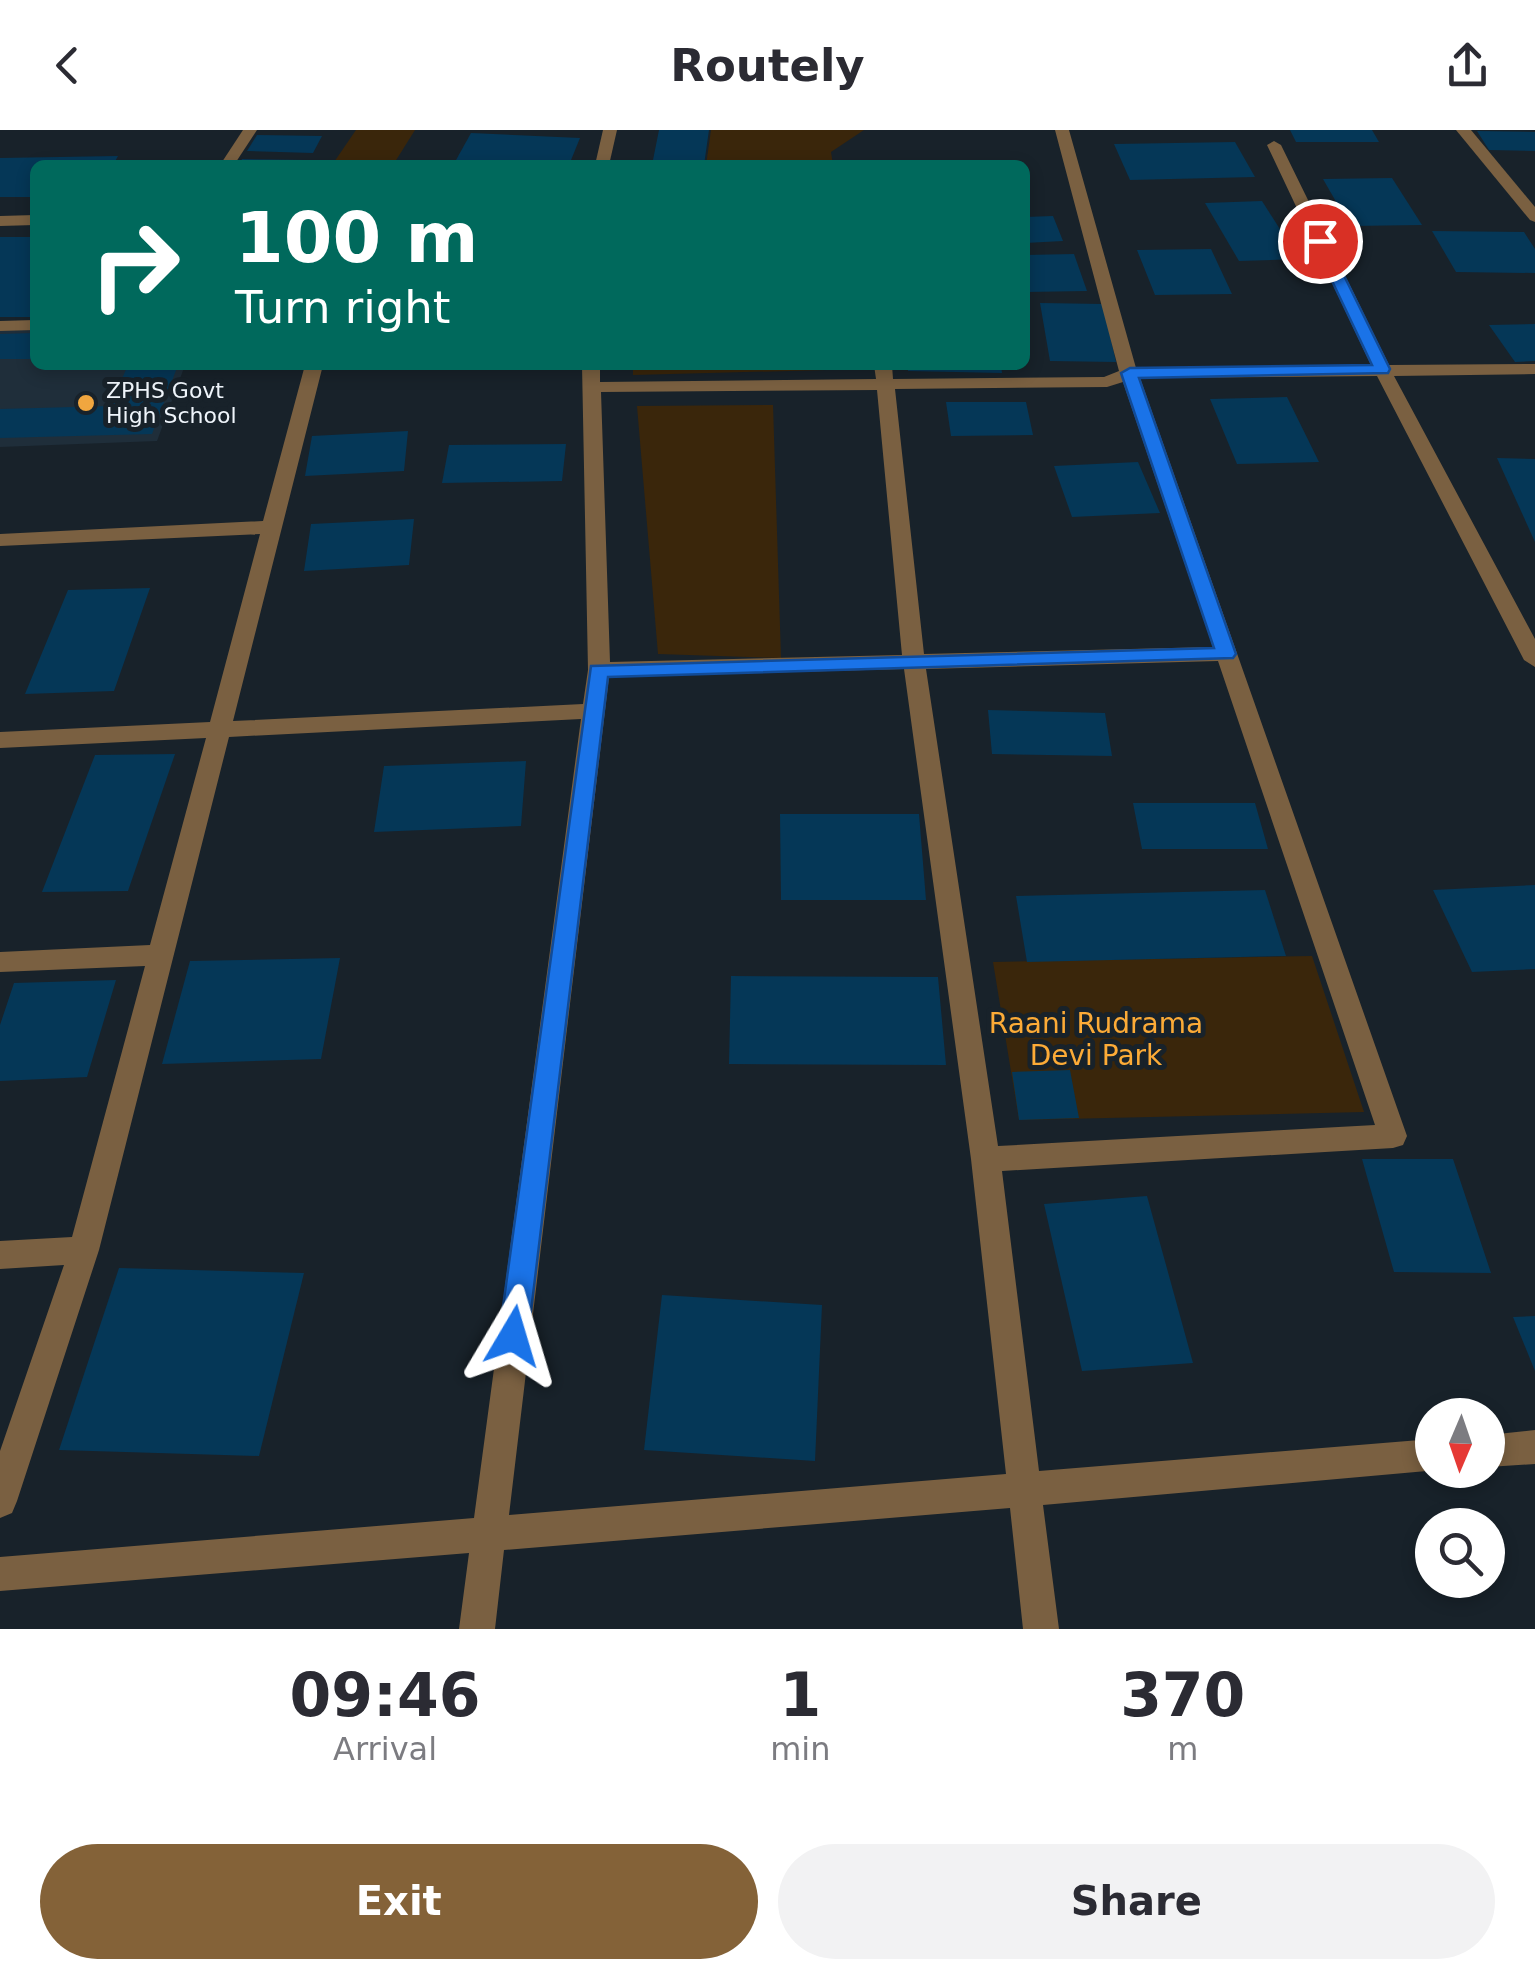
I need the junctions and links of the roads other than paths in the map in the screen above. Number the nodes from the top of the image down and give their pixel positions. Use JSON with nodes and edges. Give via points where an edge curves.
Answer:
{"nodes":[{"id":1,"x":250,"y":130,"type":"edge"},
{"id":2,"x":610,"y":130,"type":"edge"},
{"id":3,"x":1062,"y":130,"type":"edge"},
{"id":4,"x":1464,"y":130,"type":"edge"},
{"id":5,"x":1274,"y":145,"type":"dead end"},
{"id":6,"x":230,"y":160,"type":"edge"},
{"id":7,"x":603,"y":160,"type":"edge"},
{"id":8,"x":1535,"y":217,"type":"edge"},
{"id":9,"x":30,"y":220,"type":"edge"},
{"id":10,"x":0,"y":221,"type":"edge"},
{"id":11,"x":30,"y":324,"type":"edge"},
{"id":12,"x":0,"y":326,"type":"edge"},
{"id":13,"x":1382,"y":369,"type":"junction"},
{"id":14,"x":1535,"y":369,"type":"edge"},
{"id":15,"x":313,"y":370,"type":"edge"},
{"id":16,"x":883,"y":373,"type":"edge"},
{"id":17,"x":1130,"y":373,"type":"junction"},
{"id":18,"x":591,"y":376,"type":"edge"},
{"id":19,"x":272,"y":527,"type":"junction"},
{"id":20,"x":0,"y":540,"type":"edge"},
{"id":21,"x":1226,"y":654,"type":"junction"},
{"id":22,"x":1535,"y":660,"type":"edge"},
{"id":23,"x":914,"y":662,"type":"junction"},
{"id":24,"x":598,"y":670,"type":"junction"},
{"id":25,"x":594,"y":711,"type":"junction"},
{"id":26,"x":220,"y":729,"type":"junction"},
{"id":27,"x":0,"y":740,"type":"edge"},
{"id":28,"x":161,"y":955,"type":"junction"},
{"id":29,"x":0,"y":962,"type":"edge"},
{"id":30,"x":986,"y":1159,"type":"junction"},
{"id":31,"x":84,"y":1250,"type":"junction"},
{"id":32,"x":0,"y":1255,"type":"edge"},
{"id":33,"x":1535,"y":1447,"type":"edge"},
{"id":34,"x":1505,"y":1450,"type":"edge"},
{"id":35,"x":1415,"y":1457,"type":"edge"},
{"id":36,"x":1023,"y":1492,"type":"junction"},
{"id":37,"x":0,"y":1501,"type":"edge"},
{"id":38,"x":488,"y":1531,"type":"junction"},
{"id":39,"x":0,"y":1574,"type":"edge"},
{"id":40,"x":477,"y":1629,"type":"edge"},
{"id":41,"x":1040,"y":1629,"type":"edge"}],
"edges":[{"from":1,"to":6,"type":"street"},
{"from":2,"to":7,"type":"street"},
{"from":3,"to":17,"type":"street"},
{"from":4,"to":8,"type":"street"},
{"from":5,"to":13,"type":"street"},
{"from":9,"to":10,"type":"street"},
{"from":11,"to":12,"type":"street"},
{"from":13,"to":14,"type":"street"},
{"from":13,"to":17,"type":"street"},
{"from":13,"to":22,"type":"street"},
{"from":15,"to":19,"type":"street"},
{"from":16,"to":17,"type":"street","via":[[1107,382]]},
{"from":16,"to":18,"type":"street"},
{"from":16,"to":23,"type":"street"},
{"from":17,"to":21,"type":"street"},
{"from":18,"to":24,"type":"street"},
{"from":19,"to":20,"type":"street"},
{"from":19,"to":26,"type":"street"},
{"from":21,"to":23,"type":"street"},
{"from":21,"to":30,"type":"street","via":[[1394,1136]]},
{"from":23,"to":24,"type":"street"},
{"from":23,"to":30,"type":"street"},
{"from":24,"to":25,"type":"street"},
{"from":25,"to":26,"type":"street"},
{"from":25,"to":38,"type":"street"},
{"from":26,"to":27,"type":"street"},
{"from":26,"to":28,"type":"street"},
{"from":28,"to":29,"type":"street"},
{"from":28,"to":31,"type":"street"},
{"from":30,"to":36,"type":"street"},
{"from":31,"to":32,"type":"street"},
{"from":31,"to":37,"type":"street"},
{"from":33,"to":34,"type":"street"},
{"from":35,"to":36,"type":"street"},
{"from":36,"to":38,"type":"street"},
{"from":36,"to":41,"type":"street"},
{"from":38,"to":39,"type":"street"},
{"from":38,"to":40,"type":"street"}]}
